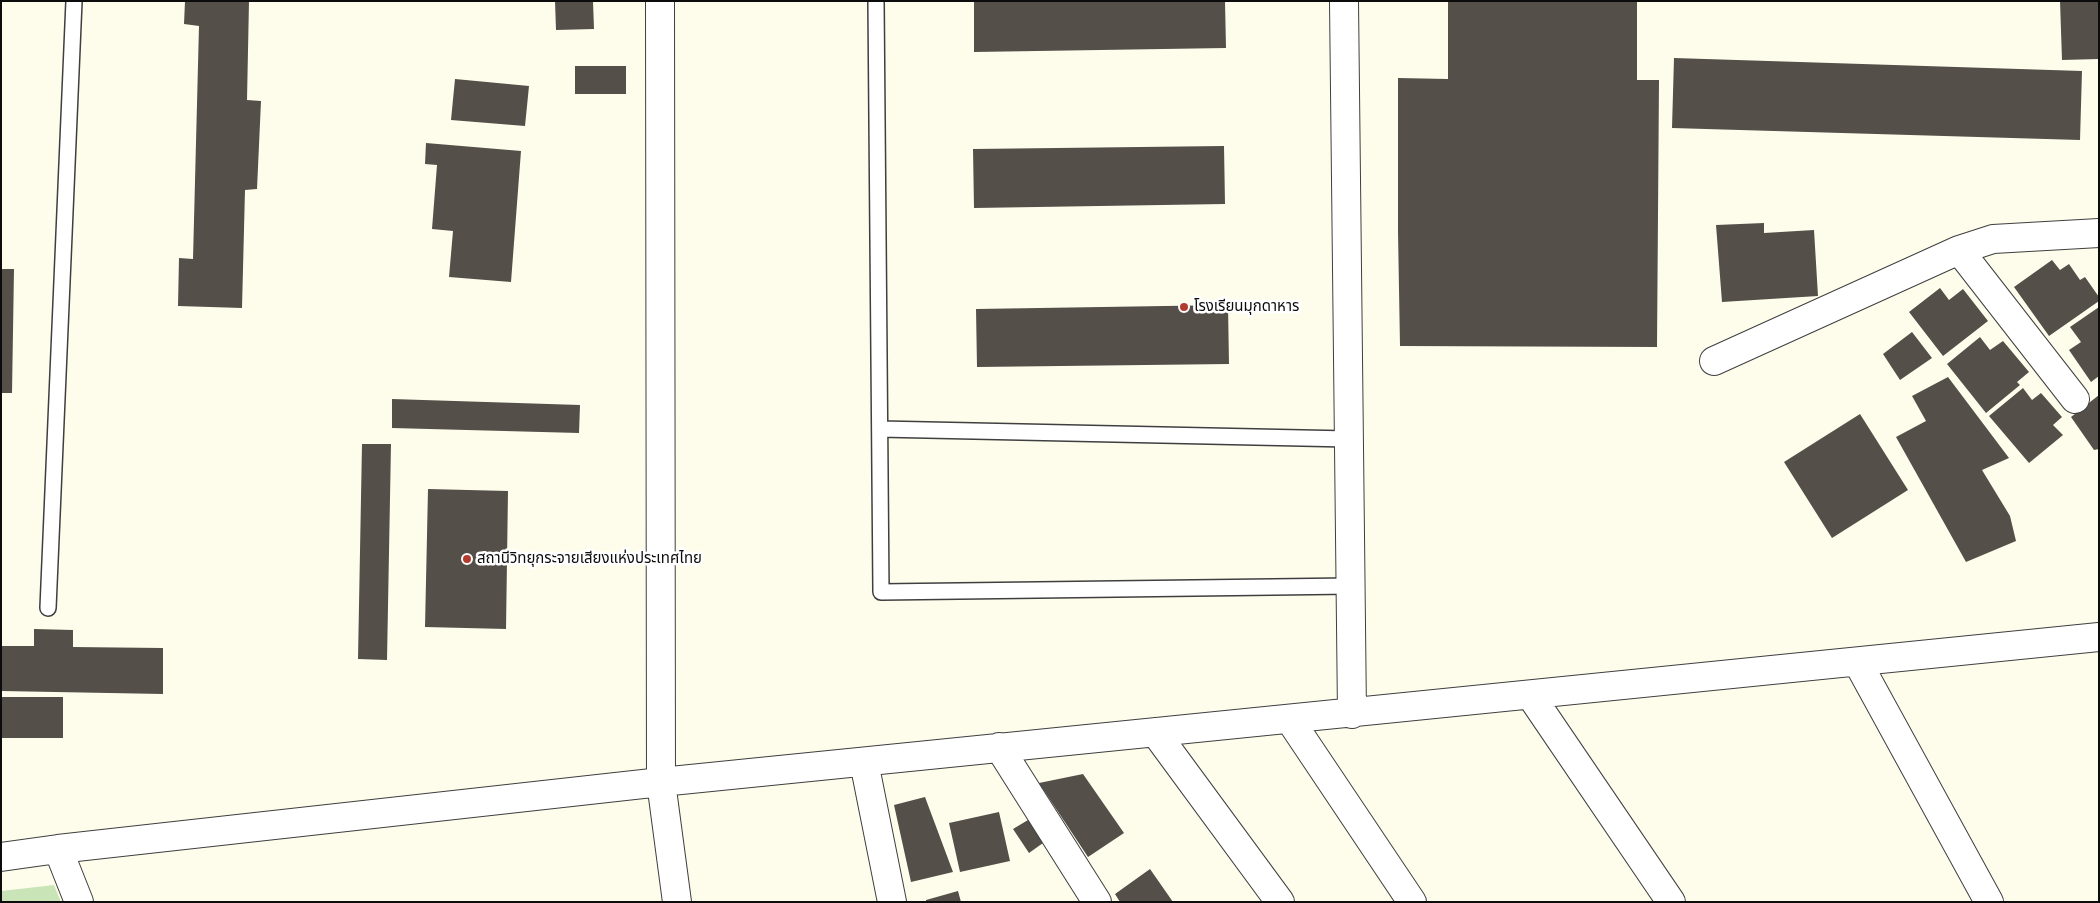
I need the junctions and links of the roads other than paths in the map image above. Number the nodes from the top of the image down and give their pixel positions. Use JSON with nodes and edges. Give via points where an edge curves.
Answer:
{"nodes":[{"id":1,"x":74,"y":1,"type":"edge"},
{"id":2,"x":660,"y":1,"type":"edge"},
{"id":3,"x":876,"y":1,"type":"edge"},
{"id":4,"x":1344,"y":1,"type":"edge"},
{"id":5,"x":2099,"y":234,"type":"edge"},
{"id":6,"x":1959,"y":250,"type":"junction"},
{"id":7,"x":1714,"y":361,"type":"dead end"},
{"id":8,"x":2075,"y":399,"type":"dead end"},
{"id":9,"x":880,"y":429,"type":"junction"},
{"id":10,"x":1349,"y":439,"type":"junction"},
{"id":11,"x":1351,"y":586,"type":"junction"},
{"id":12,"x":48,"y":608,"type":"dead end"},
{"id":13,"x":2099,"y":637,"type":"edge"},
{"id":14,"x":1858,"y":663,"type":"junction"},
{"id":15,"x":1531,"y":696,"type":"junction"},
{"id":16,"x":1352,"y":714,"type":"junction"},
{"id":17,"x":1290,"y":720,"type":"junction"},
{"id":18,"x":1155,"y":732,"type":"junction"},
{"id":19,"x":999,"y":747,"type":"junction"},
{"id":20,"x":864,"y":762,"type":"junction"},
{"id":21,"x":661,"y":782,"type":"junction"},
{"id":22,"x":58,"y":849,"type":"junction"},
{"id":23,"x":1,"y":857,"type":"edge"},
{"id":24,"x":79,"y":902,"type":"edge"},
{"id":25,"x":677,"y":902,"type":"edge"},
{"id":26,"x":892,"y":902,"type":"edge"},
{"id":27,"x":1097,"y":902,"type":"edge"},
{"id":28,"x":1280,"y":902,"type":"edge"},
{"id":29,"x":1412,"y":902,"type":"edge"},
{"id":30,"x":1671,"y":902,"type":"edge"},
{"id":31,"x":1989,"y":902,"type":"edge"}],
"edges":[{"from":1,"to":12,"type":"lane"},
{"from":2,"to":21,"type":"street"},
{"from":3,"to":9,"type":"lane"},
{"from":4,"to":10,"type":"street"},
{"from":5,"to":6,"type":"street","via":[[1993,239]]},
{"from":6,"to":7,"type":"street"},
{"from":6,"to":8,"type":"street"},
{"from":9,"to":10,"type":"lane"},
{"from":9,"to":11,"type":"lane","via":[[881,592]]},
{"from":10,"to":11,"type":"street"},
{"from":11,"to":16,"type":"street"},
{"from":13,"to":14,"type":"street"},
{"from":14,"to":15,"type":"street"},
{"from":14,"to":31,"type":"street"},
{"from":15,"to":16,"type":"street"},
{"from":15,"to":30,"type":"street"},
{"from":16,"to":17,"type":"street"},
{"from":17,"to":18,"type":"street"},
{"from":17,"to":29,"type":"street"},
{"from":18,"to":19,"type":"street"},
{"from":18,"to":28,"type":"street"},
{"from":19,"to":20,"type":"street"},
{"from":19,"to":27,"type":"street"},
{"from":20,"to":21,"type":"street"},
{"from":20,"to":26,"type":"street"},
{"from":21,"to":22,"type":"street"},
{"from":21,"to":25,"type":"street"},
{"from":22,"to":23,"type":"street"},
{"from":22,"to":24,"type":"street"}]}
